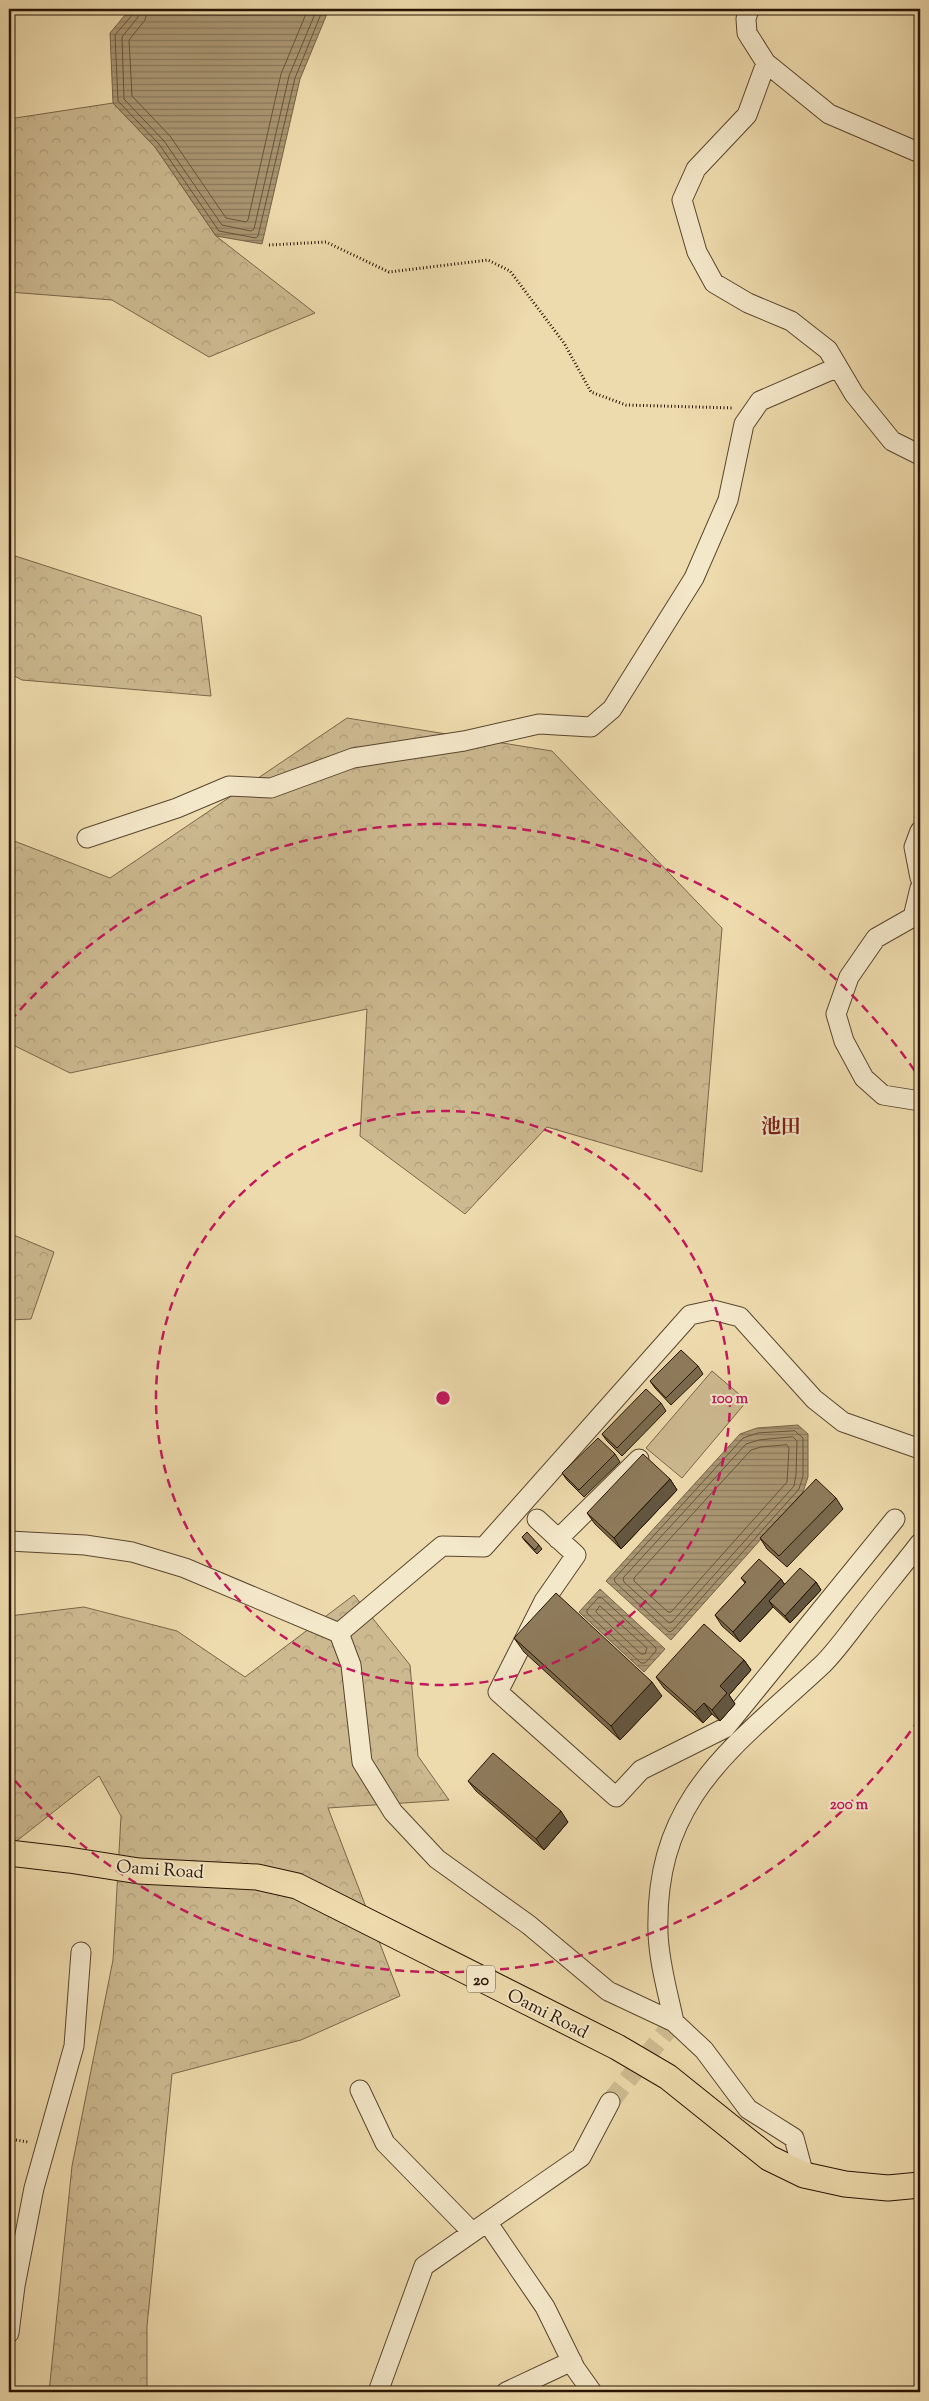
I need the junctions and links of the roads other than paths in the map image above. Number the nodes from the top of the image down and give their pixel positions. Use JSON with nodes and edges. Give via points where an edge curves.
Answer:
{"nodes":[{"id":1,"x":750,"y":9,"type":"edge"},
{"id":2,"x":766,"y":63,"type":"junction"},
{"id":3,"x":920,"y":153,"type":"edge"},
{"id":4,"x":838,"y":367,"type":"junction"},
{"id":5,"x":920,"y":455,"type":"edge"},
{"id":6,"x":920,"y":831,"type":"edge"},
{"id":7,"x":87,"y":838,"type":"dead end"},
{"id":8,"x":920,"y":878,"type":"edge"},
{"id":9,"x":920,"y":888,"type":"edge"},
{"id":10,"x":920,"y":1101,"type":"edge"},
{"id":11,"x":920,"y":1449,"type":"edge"},
{"id":12,"x":639,"y":1459,"type":"edge"},
{"id":13,"x":537,"y":1519,"type":"dead end"},
{"id":14,"x":895,"y":1519,"type":"dead end"},
{"id":15,"x":558,"y":1539,"type":"junction"},
{"id":16,"x":9,"y":1541,"type":"edge"},
{"id":17,"x":920,"y":1543,"type":"edge"},
{"id":18,"x":338,"y":1634,"type":"junction"},
{"id":19,"x":750,"y":1697,"type":"junction"},
{"id":20,"x":765,"y":1714,"type":"junction"},
{"id":21,"x":9,"y":1854,"type":"edge"},
{"id":22,"x":81,"y":1952,"type":"dead end"},
{"id":23,"x":674,"y":2022,"type":"junction"},
{"id":24,"x":360,"y":2090,"type":"dead end"},
{"id":25,"x":610,"y":2102,"type":"tunnel mouth"},
{"id":26,"x":804,"y":2175,"type":"junction"},
{"id":27,"x":920,"y":2184,"type":"edge"},
{"id":28,"x":480,"y":2227,"type":"junction"},
{"id":29,"x":9,"y":2333,"type":"edge"},
{"id":30,"x":572,"y":2361,"type":"junction"},
{"id":31,"x":378,"y":2392,"type":"edge"},
{"id":32,"x":506,"y":2392,"type":"edge"},
{"id":33,"x":592,"y":2392,"type":"edge"}],
"edges":[{"from":1,"to":2,"type":"street","via":[[746,19],[747,33]]},
{"from":2,"to":3,"type":"street","via":[[829,114]]},
{"from":2,"to":4,"type":"street","via":[[747,115],[696,169],[682,200],[697,252],[714,283],[748,303],[791,321],[828,350]]},
{"from":4,"to":5,"type":"street","via":[[854,394],[892,441]]},
{"from":4,"to":7,"type":"street","via":[[760,401],[754,409],[744,424],[728,500],[694,578],[612,709],[591,727],[539,724],[464,741],[353,758],[271,788],[229,786],[177,808]]},
{"from":6,"to":8,"type":"street","via":[[914,847]]},
{"from":9,"to":10,"type":"street","via":[[913,917],[876,938],[849,977],[836,1014],[844,1041],[864,1078],[883,1095]]},
{"from":11,"to":18,"type":"street","via":[[843,1422],[814,1398],[740,1317],[713,1310],[690,1315],[484,1547],[442,1546]]},
{"from":12,"to":15,"type":"street"},
{"from":13,"to":15,"type":"street"},
{"from":14,"to":19,"type":"street"},
{"from":15,"to":19,"type":"street","via":[[576,1555],[544,1601],[498,1692],[616,1798],[641,1770],[725,1728]]},
{"from":16,"to":18,"type":"street","via":[[85,1545],[132,1552],[186,1568]]},
{"from":17,"to":20,"type":"street","via":[[824,1662]]},
{"from":18,"to":23,"type":"street","via":[[350,1665],[362,1762],[394,1812],[438,1859],[529,1926],[608,1991]]},
{"from":19,"to":20,"type":"street"},
{"from":20,"to":23,"type":"street","via":[[714,1766],[687,1802],[670,1842],[659,1882],[658,1933]]},
{"from":21,"to":26,"type":"main road","name":"Oami Road","number":"20","via":[[52,1857],[139,1871],[257,1877],[297,1886],[616,2047],[668,2077],[769,2158]]},
{"from":22,"to":29,"type":"street","via":[[74,2046],[34,2188]]},
{"from":23,"to":26,"type":"street","via":[[704,2050],[748,2109],[794,2138]]},
{"from":24,"to":28,"type":"street","via":[[385,2143]]},
{"from":25,"to":28,"type":"street","via":[[581,2157]]},
{"from":26,"to":27,"type":"main road","name":"Oami Road","number":"20","via":[[845,2184],[888,2188]]},
{"from":28,"to":30,"type":"street","via":[[545,2306]]},
{"from":28,"to":31,"type":"street","via":[[424,2266]]},
{"from":30,"to":32,"type":"street"},
{"from":30,"to":33,"type":"street"}]}
